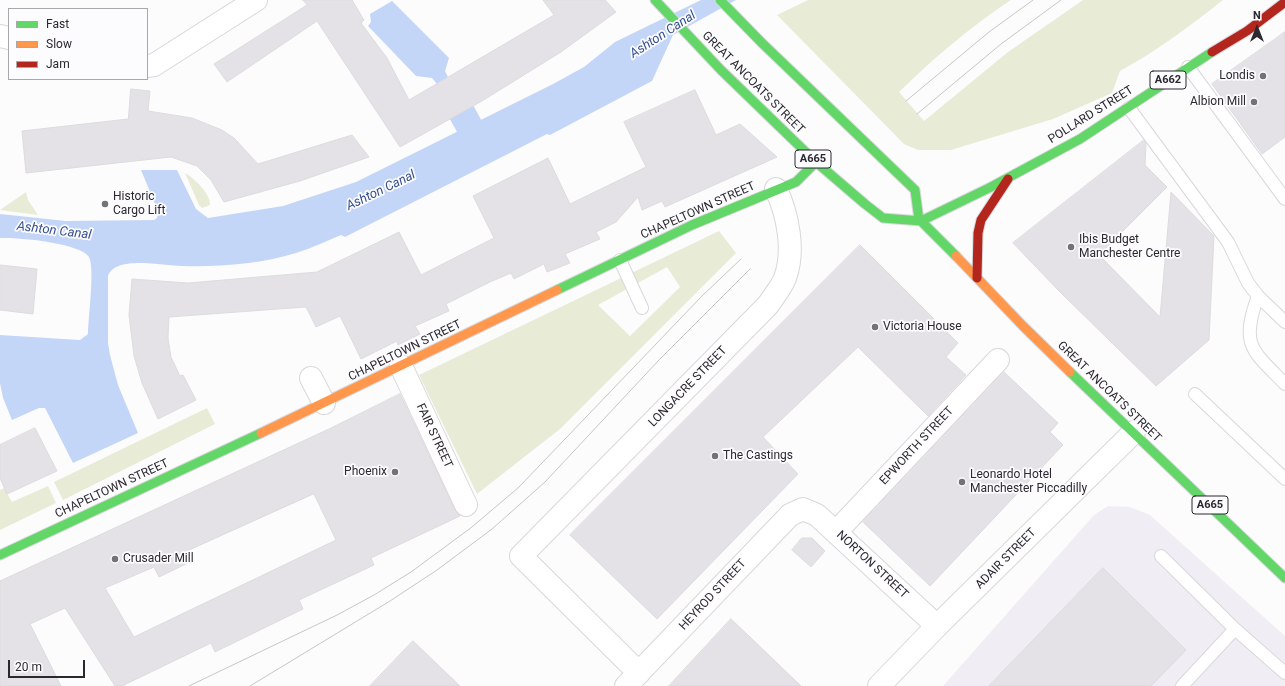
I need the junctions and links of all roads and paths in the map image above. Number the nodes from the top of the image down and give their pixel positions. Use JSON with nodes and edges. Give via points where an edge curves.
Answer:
{"nodes":[{"id":1,"x":256,"y":0,"type":"edge"},
{"id":2,"x":655,"y":0,"type":"edge"},
{"id":3,"x":720,"y":0,"type":"edge"},
{"id":4,"x":1285,"y":2,"type":"edge"},
{"id":5,"x":148,"y":66,"type":"edge"},
{"id":6,"x":1188,"y":67,"type":"junction"},
{"id":7,"x":1129,"y":108,"type":"junction"},
{"id":8,"x":816,"y":162,"type":"junction"},
{"id":9,"x":1010,"y":176,"type":"junction"},
{"id":10,"x":776,"y":189,"type":"junction"},
{"id":11,"x":1285,"y":199,"type":"edge"},
{"id":12,"x":920,"y":221,"type":"junction"},
{"id":13,"x":620,"y":260,"type":"junction"},
{"id":14,"x":978,"y":278,"type":"junction"},
{"id":15,"x":1258,"y":296,"type":"junction"},
{"id":16,"x":642,"y":308,"type":"dead end"},
{"id":17,"x":1285,"y":322,"type":"edge"},
{"id":18,"x":998,"y":360,"type":"dead end"},
{"id":19,"x":401,"y":366,"type":"junction"},
{"id":20,"x":311,"y":378,"type":"dead end"},
{"id":21,"x":1285,"y":384,"type":"edge"},
{"id":22,"x":1195,"y":394,"type":"dead end"},
{"id":23,"x":324,"y":403,"type":"junction"},
{"id":24,"x":1134,"y":432,"type":"junction"},
{"id":25,"x":1285,"y":479,"type":"edge"},
{"id":26,"x":466,"y":505,"type":"dead end"},
{"id":27,"x":803,"y":509,"type":"joint"},
{"id":28,"x":836,"y":532,"type":"junction"},
{"id":29,"x":0,"y":555,"type":"edge"},
{"id":30,"x":1161,"y":556,"type":"dead end"},
{"id":31,"x":1285,"y":578,"type":"edge"},
{"id":32,"x":937,"y":626,"type":"junction"},
{"id":33,"x":1235,"y":629,"type":"junction"},
{"id":34,"x":1285,"y":673,"type":"edge"},
{"id":35,"x":632,"y":680,"type":"edge"},
{"id":36,"x":879,"y":686,"type":"edge"},
{"id":37,"x":1182,"y":686,"type":"edge"}],
"edges":[{"from":1,"to":5,"type":"street","via":[[154,65]]},
{"from":2,"to":8,"type":"main road","name":"GREAT ANCOATS STREET","number":"A665","via":[[721,70]]},
{"from":3,"to":12,"type":"main road","via":[[915,190]]},
{"from":4,"to":6,"type":"main road","name":"POLLARD STREET","number":"A662","via":[[1247,31]]},
{"from":6,"to":7,"type":"main road","name":"POLLARD STREET","number":"A662"},
{"from":6,"to":11,"type":"lane"},
{"from":7,"to":9,"type":"main road","name":"POLLARD STREET","number":"A662","via":[[1080,139]]},
{"from":7,"to":15,"type":"lane","via":[[1228,242],[1248,283]]},
{"from":8,"to":10,"type":"main road","name":"CHAPELTOWN STREET","via":[[796,182]]},
{"from":8,"to":12,"type":"main road","name":"GREAT ANCOATS STREET","number":"A665","via":[[883,218]]},
{"from":9,"to":12,"type":"main road","name":"POLLARD STREET","number":"A662"},
{"from":9,"to":14,"type":"main road","via":[[981,220],[978,232]]},
{"from":10,"to":13,"type":"main road","name":"CHAPELTOWN STREET","via":[[692,225]]},
{"from":10,"to":35,"type":"street","name":"LONGACRE STREET","via":[[785,210],[789,242],[788,267],[780,288],[768,305],[522,556]]},
{"from":12,"to":14,"type":"main road","name":"GREAT ANCOATS STREET","number":"A665"},
{"from":13,"to":16,"type":"lane"},
{"from":13,"to":19,"type":"main road","name":"CHAPELTOWN STREET"},
{"from":14,"to":24,"type":"main road","name":"GREAT ANCOATS STREET","number":"A665","via":[[1023,326]]},
{"from":15,"to":17,"type":"lane"},
{"from":15,"to":21,"type":"lane","via":[[1250,324],[1251,345],[1255,353]]},
{"from":18,"to":28,"type":"street","name":"EPWORTH STREET"},
{"from":19,"to":23,"type":"main road","name":"CHAPELTOWN STREET"},
{"from":19,"to":26,"type":"street","name":"FAIR STREET"},
{"from":20,"to":23,"type":"street"},
{"from":22,"to":25,"type":"lane"},
{"from":23,"to":29,"type":"main road","name":"CHAPELTOWN STREET"},
{"from":24,"to":31,"type":"main road","name":"GREAT ANCOATS STREET","number":"A665"},
{"from":24,"to":32,"type":"street","name":"ADAIR STREET"},
{"from":27,"to":28,"type":"street","name":"NORTON STREET","via":[[817,515]]},
{"from":27,"to":35,"type":"street","name":"HEYROD STREET","via":[[790,515],[776,528]]},
{"from":28,"to":32,"type":"street","name":"NORTON STREET"},
{"from":30,"to":33,"type":"lane"},
{"from":32,"to":36,"type":"street","name":"ADAIR STREET"},
{"from":33,"to":34,"type":"lane"},
{"from":33,"to":37,"type":"lane"}]}
